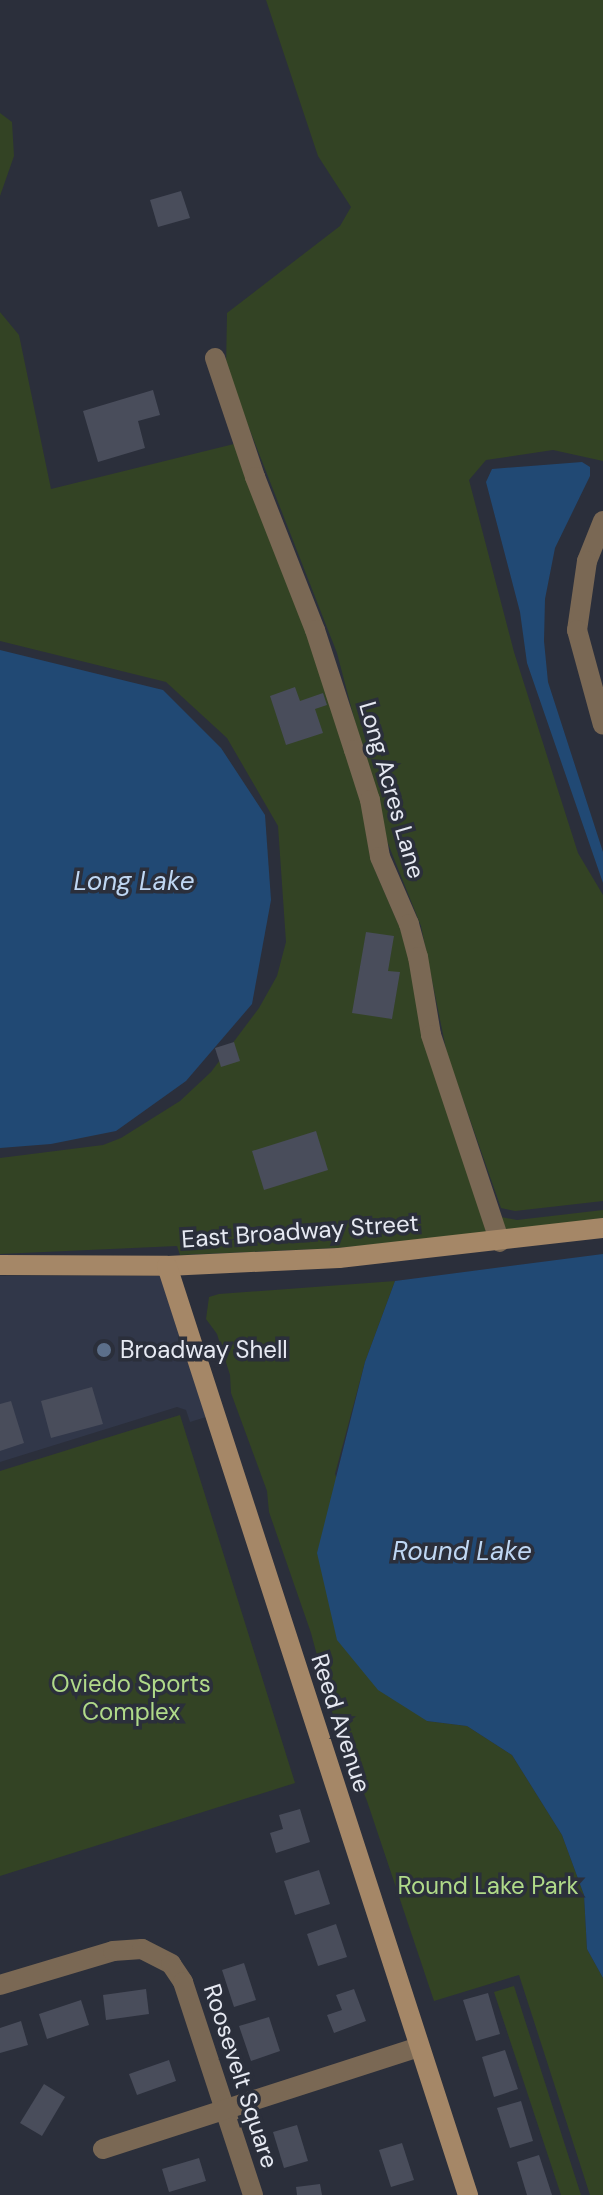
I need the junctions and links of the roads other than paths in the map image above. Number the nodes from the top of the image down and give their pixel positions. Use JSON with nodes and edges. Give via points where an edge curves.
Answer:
{"nodes":[{"id":1,"x":215,"y":358,"type":"dead end"},
{"id":2,"x":603,"y":521,"type":"edge"},
{"id":3,"x":596,"y":671,"type":"edge"},
{"id":4,"x":603,"y":725,"type":"edge"},
{"id":5,"x":603,"y":1228,"type":"edge"},
{"id":6,"x":500,"y":1242,"type":"junction"},
{"id":7,"x":0,"y":1265,"type":"edge"},
{"id":8,"x":167,"y":1266,"type":"junction"},
{"id":9,"x":0,"y":1985,"type":"edge"},
{"id":10,"x":419,"y":2047,"type":"junction"},
{"id":11,"x":225,"y":2109,"type":"junction"},
{"id":12,"x":103,"y":2149,"type":"dead end"},
{"id":13,"x":253,"y":2195,"type":"edge"},
{"id":14,"x":468,"y":2195,"type":"edge"}],
"edges":[{"from":1,"to":6,"type":"street","name":"Long Acres Lane","via":[[354,750],[380,857],[418,957],[431,1035]]},
{"from":2,"to":3,"type":"street","via":[[587,561],[577,630]]},
{"from":3,"to":4,"type":"street"},
{"from":5,"to":6,"type":"street","name":"East Broadway Street"},
{"from":6,"to":8,"type":"street","name":"East Broadway Street","via":[[339,1258]]},
{"from":7,"to":8,"type":"street","name":"East Broadway Street"},
{"from":8,"to":10,"type":"street","name":"Reed Avenue"},
{"from":9,"to":11,"type":"street","name":"Roosevelt Square","via":[[113,1951],[142,1949],[171,1964],[183,1982]]},
{"from":10,"to":11,"type":"street"},
{"from":10,"to":14,"type":"street","name":"Reed Avenue"},
{"from":11,"to":12,"type":"street"},
{"from":11,"to":13,"type":"street","name":"Roosevelt Square"}]}
